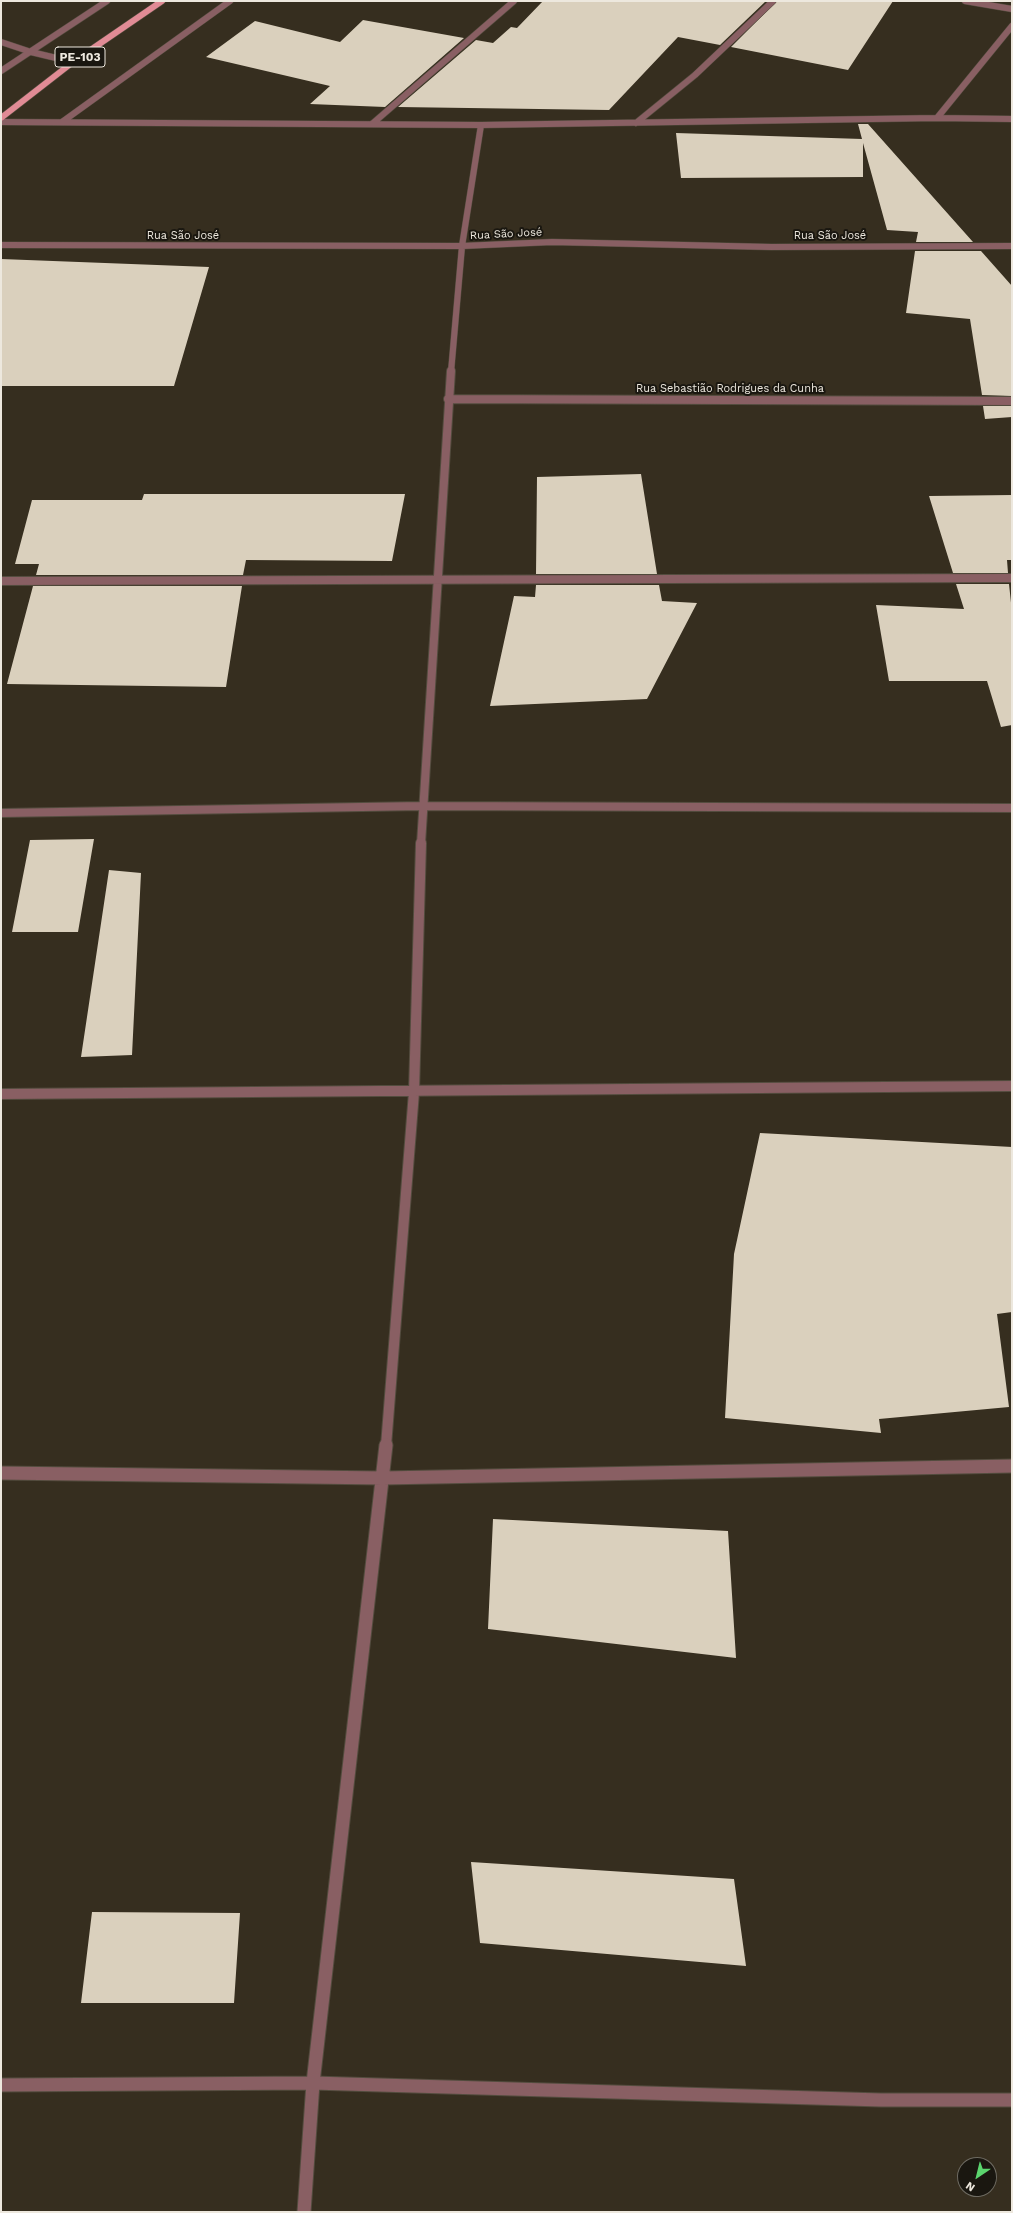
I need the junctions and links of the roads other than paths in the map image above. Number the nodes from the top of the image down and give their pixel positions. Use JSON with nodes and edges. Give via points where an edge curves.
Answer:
{"nodes":[{"id":1,"x":107,"y":1,"type":"edge"},
{"id":2,"x":162,"y":1,"type":"edge"},
{"id":3,"x":230,"y":1,"type":"edge"},
{"id":4,"x":514,"y":1,"type":"edge"},
{"id":5,"x":773,"y":1,"type":"edge"},
{"id":6,"x":964,"y":1,"type":"edge"},
{"id":7,"x":1012,"y":9,"type":"edge"},
{"id":8,"x":1012,"y":26,"type":"edge"},
{"id":9,"x":1,"y":42,"type":"edge"},
{"id":10,"x":31,"y":52,"type":"junction"},
{"id":11,"x":73,"y":62,"type":"junction"},
{"id":12,"x":1,"y":71,"type":"edge"},
{"id":13,"x":1,"y":118,"type":"edge"},
{"id":14,"x":937,"y":118,"type":"junction"},
{"id":15,"x":1012,"y":119,"type":"edge"},
{"id":16,"x":1,"y":122,"type":"edge"},
{"id":17,"x":62,"y":122,"type":"junction"},
{"id":18,"x":636,"y":123,"type":"junction"},
{"id":19,"x":372,"y":124,"type":"junction"},
{"id":20,"x":481,"y":125,"type":"junction"},
{"id":21,"x":1,"y":245,"type":"edge"},
{"id":22,"x":462,"y":246,"type":"junction"},
{"id":23,"x":1012,"y":246,"type":"edge"},
{"id":24,"x":448,"y":399,"type":"junction"},
{"id":25,"x":1012,"y":401,"type":"edge"},
{"id":26,"x":1012,"y":578,"type":"edge"},
{"id":27,"x":1,"y":581,"type":"edge"},
{"id":28,"x":438,"y":582,"type":"junction"},
{"id":29,"x":422,"y":806,"type":"junction"},
{"id":30,"x":1012,"y":808,"type":"edge"},
{"id":31,"x":1,"y":813,"type":"edge"},
{"id":32,"x":1012,"y":1086,"type":"edge"},
{"id":33,"x":414,"y":1092,"type":"junction"},
{"id":34,"x":1,"y":1094,"type":"edge"},
{"id":35,"x":1012,"y":1466,"type":"edge"},
{"id":36,"x":1,"y":1473,"type":"edge"},
{"id":37,"x":383,"y":1478,"type":"junction"},
{"id":38,"x":313,"y":2083,"type":"junction"},
{"id":39,"x":1,"y":2085,"type":"edge"},
{"id":40,"x":1012,"y":2100,"type":"edge"},
{"id":41,"x":304,"y":2212,"type":"edge"}],
"edges":[{"from":1,"to":10,"type":"street"},
{"from":2,"to":11,"type":"main road","number":"PE-103"},
{"from":3,"to":17,"type":"street"},
{"from":4,"to":19,"type":"street"},
{"from":5,"to":18,"type":"street","via":[[695,75]]},
{"from":6,"to":7,"type":"street"},
{"from":8,"to":14,"type":"street"},
{"from":9,"to":10,"type":"street"},
{"from":10,"to":11,"type":"street"},
{"from":10,"to":12,"type":"street"},
{"from":11,"to":13,"type":"main road","number":"PE-103"},
{"from":14,"to":15,"type":"street"},
{"from":14,"to":18,"type":"street"},
{"from":16,"to":17,"type":"street"},
{"from":17,"to":19,"type":"street"},
{"from":18,"to":20,"type":"street"},
{"from":19,"to":20,"type":"street"},
{"from":20,"to":22,"type":"street"},
{"from":21,"to":22,"type":"street","name":"Rua São José"},
{"from":22,"to":23,"type":"street","name":"Rua São José","via":[[552,242],[771,247]]},
{"from":22,"to":24,"type":"street"},
{"from":24,"to":25,"type":"street","name":"Rua Sebastião Rodrigues da Cunha"},
{"from":24,"to":28,"type":"street"},
{"from":26,"to":28,"type":"street"},
{"from":27,"to":28,"type":"street"},
{"from":28,"to":29,"type":"street"},
{"from":29,"to":30,"type":"street"},
{"from":29,"to":31,"type":"street"},
{"from":29,"to":33,"type":"street"},
{"from":32,"to":33,"type":"street"},
{"from":33,"to":34,"type":"street"},
{"from":33,"to":37,"type":"street"},
{"from":35,"to":37,"type":"street"},
{"from":36,"to":37,"type":"street"},
{"from":37,"to":38,"type":"street"},
{"from":38,"to":39,"type":"street"},
{"from":38,"to":40,"type":"street","via":[[873,2100]]},
{"from":38,"to":41,"type":"street"}]}
